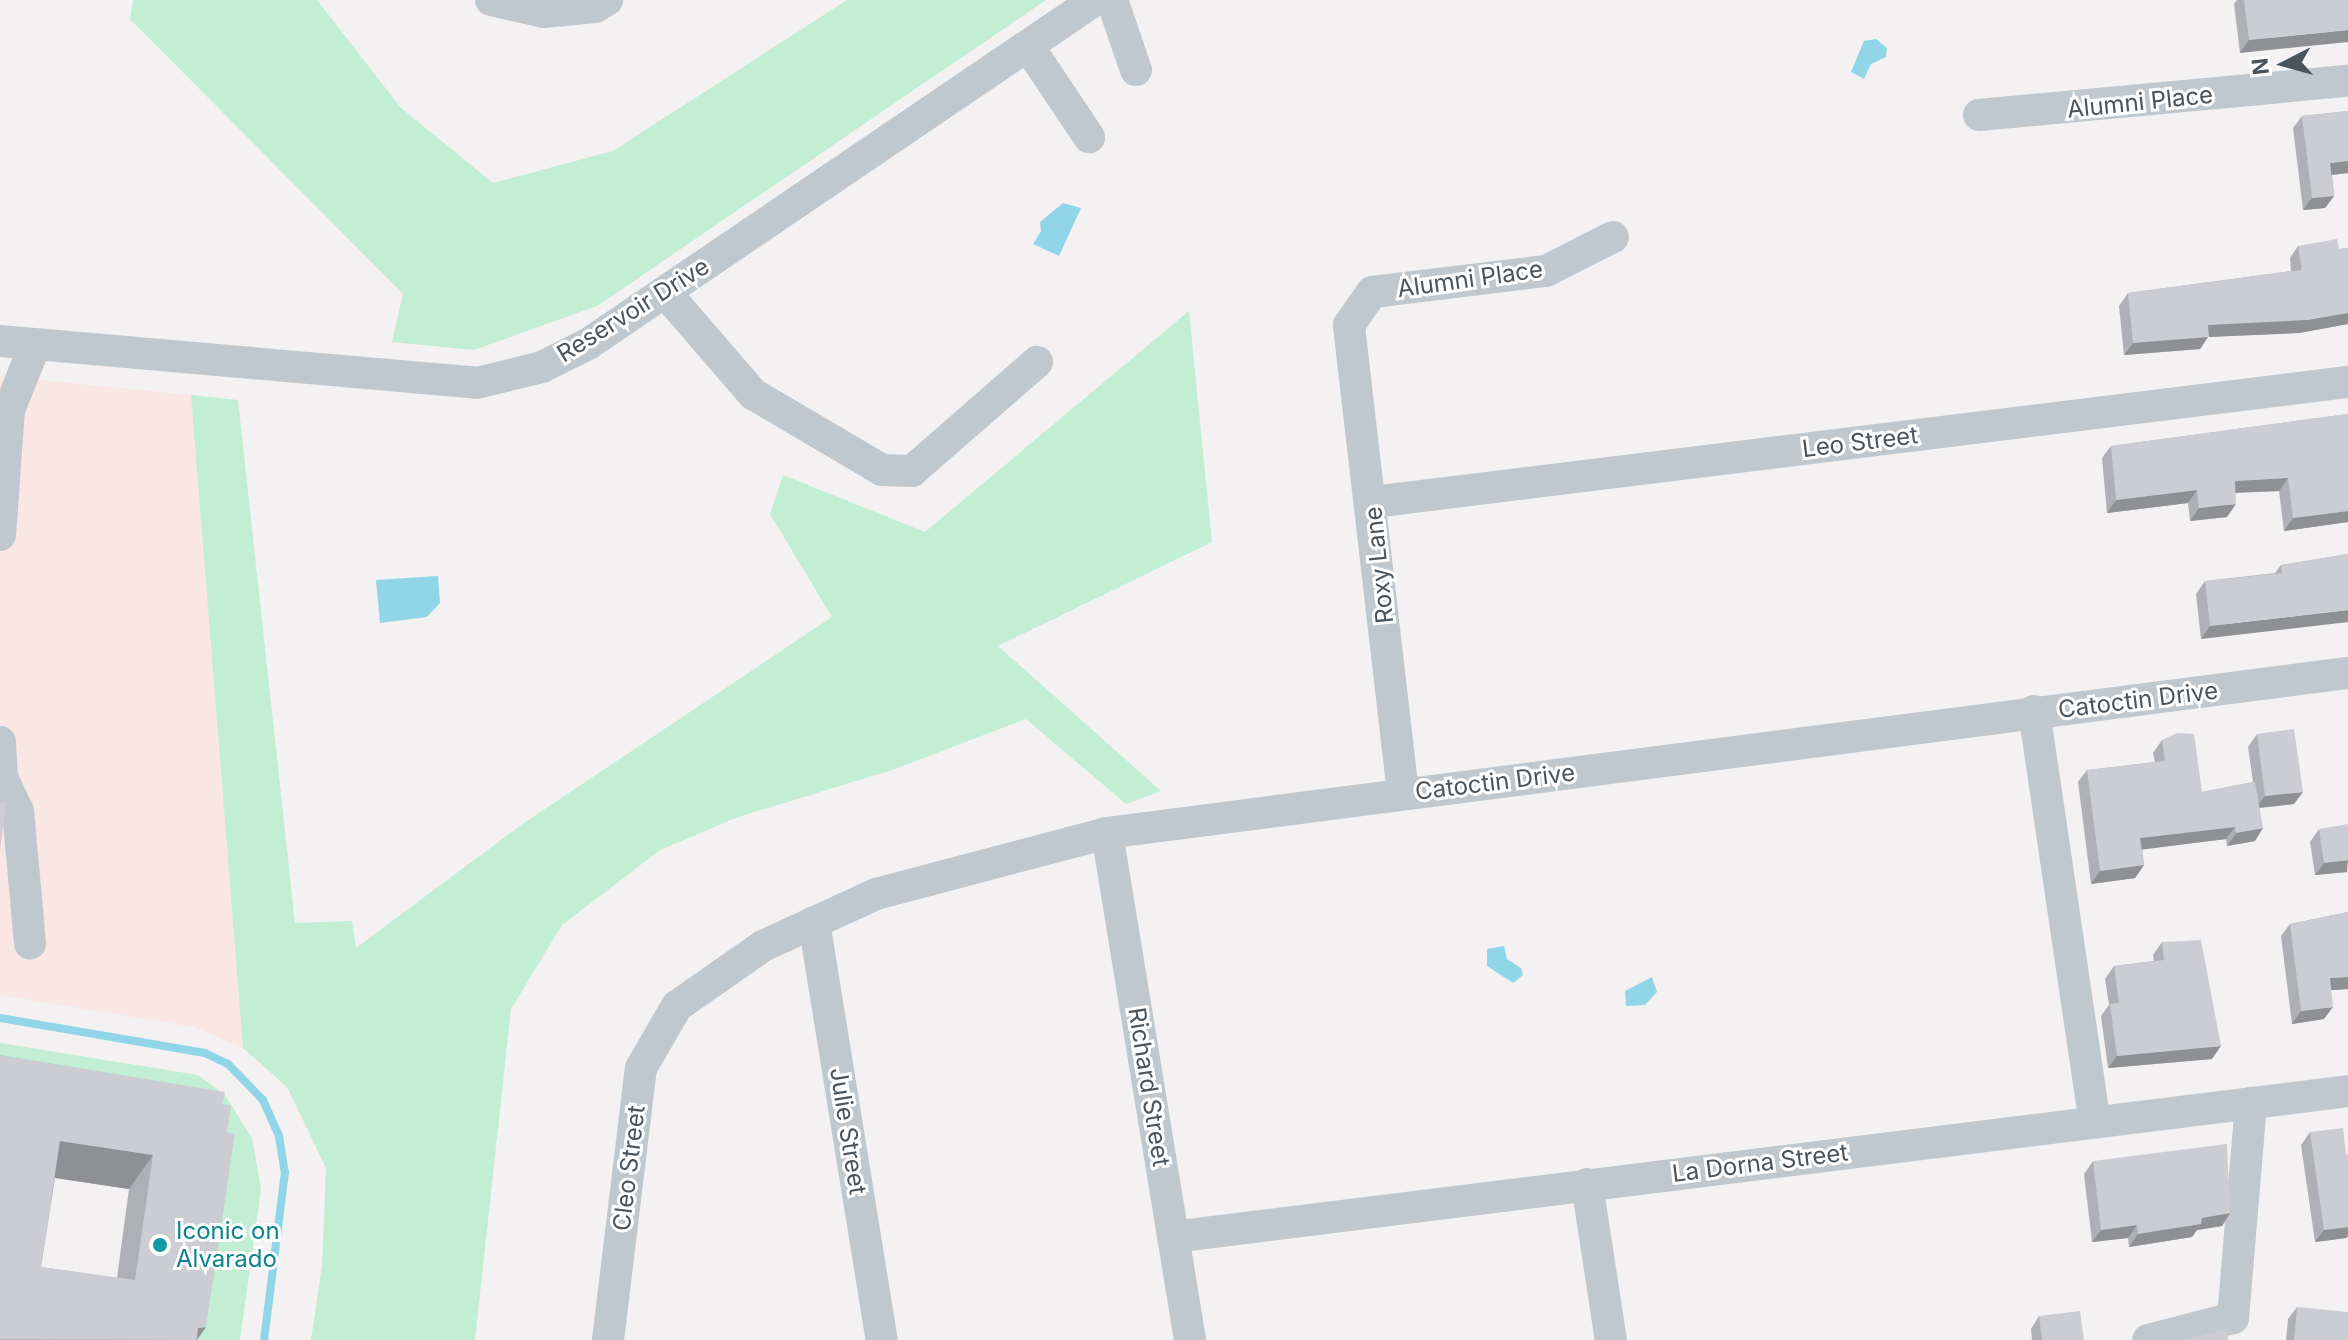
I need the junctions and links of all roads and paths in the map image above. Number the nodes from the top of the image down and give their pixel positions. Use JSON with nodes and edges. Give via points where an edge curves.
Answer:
{"nodes":[{"id":1,"x":491,"y":0,"type":"edge"},
{"id":2,"x":607,"y":0,"type":"edge"},
{"id":3,"x":1095,"y":0,"type":"edge"},
{"id":4,"x":1112,"y":0,"type":"edge"},
{"id":5,"x":1028,"y":46,"type":"junction"},
{"id":6,"x":1136,"y":70,"type":"dead end"},
{"id":7,"x":2348,"y":81,"type":"edge"},
{"id":8,"x":1979,"y":115,"type":"dead end"},
{"id":9,"x":1089,"y":137,"type":"dead end"},
{"id":10,"x":1613,"y":237,"type":"dead end"},
{"id":11,"x":665,"y":292,"type":"junction"},
{"id":12,"x":1350,"y":337,"type":"joint"},
{"id":13,"x":0,"y":341,"type":"edge"},
{"id":14,"x":35,"y":345,"type":"junction"},
{"id":15,"x":1037,"y":362,"type":"dead end"},
{"id":16,"x":2348,"y":382,"type":"edge"},
{"id":17,"x":1373,"y":502,"type":"junction"},
{"id":18,"x":0,"y":535,"type":"edge"},
{"id":19,"x":2348,"y":673,"type":"edge"},
{"id":20,"x":2034,"y":711,"type":"junction"},
{"id":21,"x":1,"y":765,"type":"edge"},
{"id":22,"x":1403,"y":793,"type":"junction"},
{"id":23,"x":1107,"y":833,"type":"junction"},
{"id":24,"x":814,"y":922,"type":"junction"},
{"id":25,"x":30,"y":943,"type":"dead end"},
{"id":26,"x":677,"y":1006,"type":"joint"},
{"id":27,"x":2348,"y":1091,"type":"edge"},
{"id":28,"x":2251,"y":1103,"type":"junction"},
{"id":29,"x":2095,"y":1122,"type":"junction"},
{"id":30,"x":1587,"y":1184,"type":"junction"},
{"id":31,"x":1173,"y":1237,"type":"junction"},
{"id":32,"x":608,"y":1340,"type":"edge"},
{"id":33,"x":882,"y":1340,"type":"edge"},
{"id":34,"x":1190,"y":1340,"type":"edge"},
{"id":35,"x":1611,"y":1340,"type":"edge"},
{"id":36,"x":2148,"y":1340,"type":"edge"}],
"edges":[{"from":1,"to":2,"type":"street","via":[[544,12],[595,7]]},
{"from":3,"to":5,"type":"street","name":"Reservoir Drive"},
{"from":4,"to":6,"type":"street"},
{"from":5,"to":9,"type":"street"},
{"from":5,"to":11,"type":"street","name":"Reservoir Drive"},
{"from":7,"to":8,"type":"street","name":"Alumni Place"},
{"from":10,"to":12,"type":"street","name":"Alumni Place","via":[[1546,271],[1372,292],[1349,325]]},
{"from":11,"to":14,"type":"street","name":"Reservoir Drive","via":[[554,361],[477,383]]},
{"from":11,"to":15,"type":"street","via":[[753,394],[882,470],[912,471]]},
{"from":12,"to":17,"type":"street","name":"Roxy Lane"},
{"from":13,"to":14,"type":"street","name":"Reservoir Drive"},
{"from":14,"to":18,"type":"street","via":[[9,410],[12,468]]},
{"from":16,"to":17,"type":"street","name":"Leo Street"},
{"from":17,"to":22,"type":"street","name":"Roxy Lane"},
{"from":19,"to":20,"type":"street","name":"Catoctin Drive"},
{"from":20,"to":22,"type":"street","name":"Catoctin Drive","via":[[1835,742]]},
{"from":20,"to":29,"type":"street"},
{"from":21,"to":25,"type":"street","via":[[18,811]]},
{"from":22,"to":23,"type":"street","name":"Catoctin Drive"},
{"from":23,"to":24,"type":"street","name":"Catoctin Drive","via":[[876,894]]},
{"from":23,"to":31,"type":"street","name":"Richard Street"},
{"from":24,"to":26,"type":"street","name":"Catoctin Drive","via":[[763,946]]},
{"from":24,"to":33,"type":"street","name":"Julie Street"},
{"from":26,"to":32,"type":"street","name":"Cleo Street","via":[[641,1068]]},
{"from":27,"to":28,"type":"street","name":"La Dorna Street"},
{"from":28,"to":29,"type":"street","name":"La Dorna Street"},
{"from":28,"to":36,"type":"street","via":[[2233,1318]]},
{"from":29,"to":30,"type":"street","name":"La Dorna Street"},
{"from":30,"to":31,"type":"street","name":"La Dorna Street"},
{"from":30,"to":35,"type":"street"},
{"from":31,"to":34,"type":"street","name":"Richard Street"}]}
